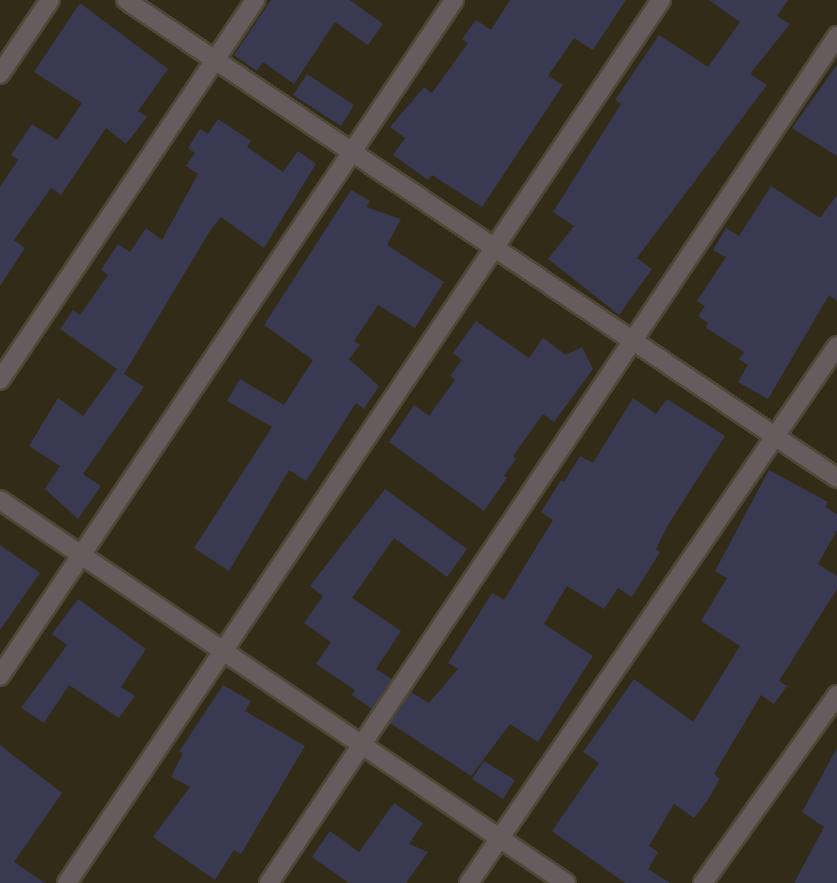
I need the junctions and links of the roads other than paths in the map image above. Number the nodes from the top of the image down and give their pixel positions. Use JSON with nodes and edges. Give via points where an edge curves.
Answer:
{"nodes":[{"id":1,"x":50,"y":0,"type":"edge"},
{"id":2,"x":126,"y":0,"type":"edge"},
{"id":3,"x":255,"y":0,"type":"edge"},
{"id":4,"x":454,"y":0,"type":"edge"},
{"id":5,"x":661,"y":0,"type":"edge"},
{"id":6,"x":837,"y":36,"type":"edge"},
{"id":7,"x":215,"y":60,"type":"junction"},
{"id":8,"x":0,"y":74,"type":"edge"},
{"id":9,"x":354,"y":151,"type":"junction"},
{"id":10,"x":496,"y":246,"type":"junction"},
{"id":11,"x":635,"y":338,"type":"junction"},
{"id":12,"x":837,"y":346,"type":"edge"},
{"id":13,"x":0,"y":380,"type":"edge"},
{"id":14,"x":776,"y":438,"type":"junction"},
{"id":15,"x":837,"y":478,"type":"edge"},
{"id":16,"x":0,"y":500,"type":"edge"},
{"id":17,"x":84,"y":557,"type":"junction"},
{"id":18,"x":223,"y":652,"type":"junction"},
{"id":19,"x":0,"y":676,"type":"edge"},
{"id":20,"x":837,"y":695,"type":"edge"},
{"id":21,"x":362,"y":745,"type":"junction"},
{"id":22,"x":498,"y":838,"type":"junction"},
{"id":23,"x":67,"y":883,"type":"edge"},
{"id":24,"x":269,"y":883,"type":"edge"},
{"id":25,"x":469,"y":883,"type":"edge"},
{"id":26,"x":566,"y":883,"type":"edge"},
{"id":27,"x":703,"y":883,"type":"edge"}],
"edges":[{"from":1,"to":8,"type":"street"},
{"from":2,"to":7,"type":"street"},
{"from":3,"to":7,"type":"street"},
{"from":4,"to":9,"type":"street"},
{"from":5,"to":10,"type":"street"},
{"from":6,"to":11,"type":"street"},
{"from":7,"to":9,"type":"street"},
{"from":7,"to":13,"type":"street"},
{"from":9,"to":10,"type":"street"},
{"from":9,"to":17,"type":"street"},
{"from":10,"to":11,"type":"street"},
{"from":10,"to":18,"type":"street"},
{"from":11,"to":14,"type":"street"},
{"from":11,"to":21,"type":"street"},
{"from":12,"to":14,"type":"street"},
{"from":14,"to":15,"type":"street"},
{"from":14,"to":22,"type":"street"},
{"from":16,"to":17,"type":"street"},
{"from":17,"to":18,"type":"street"},
{"from":17,"to":19,"type":"street"},
{"from":18,"to":21,"type":"street"},
{"from":18,"to":23,"type":"street"},
{"from":20,"to":27,"type":"street"},
{"from":21,"to":22,"type":"street"},
{"from":21,"to":24,"type":"street"},
{"from":22,"to":25,"type":"street"},
{"from":22,"to":26,"type":"street"}]}
